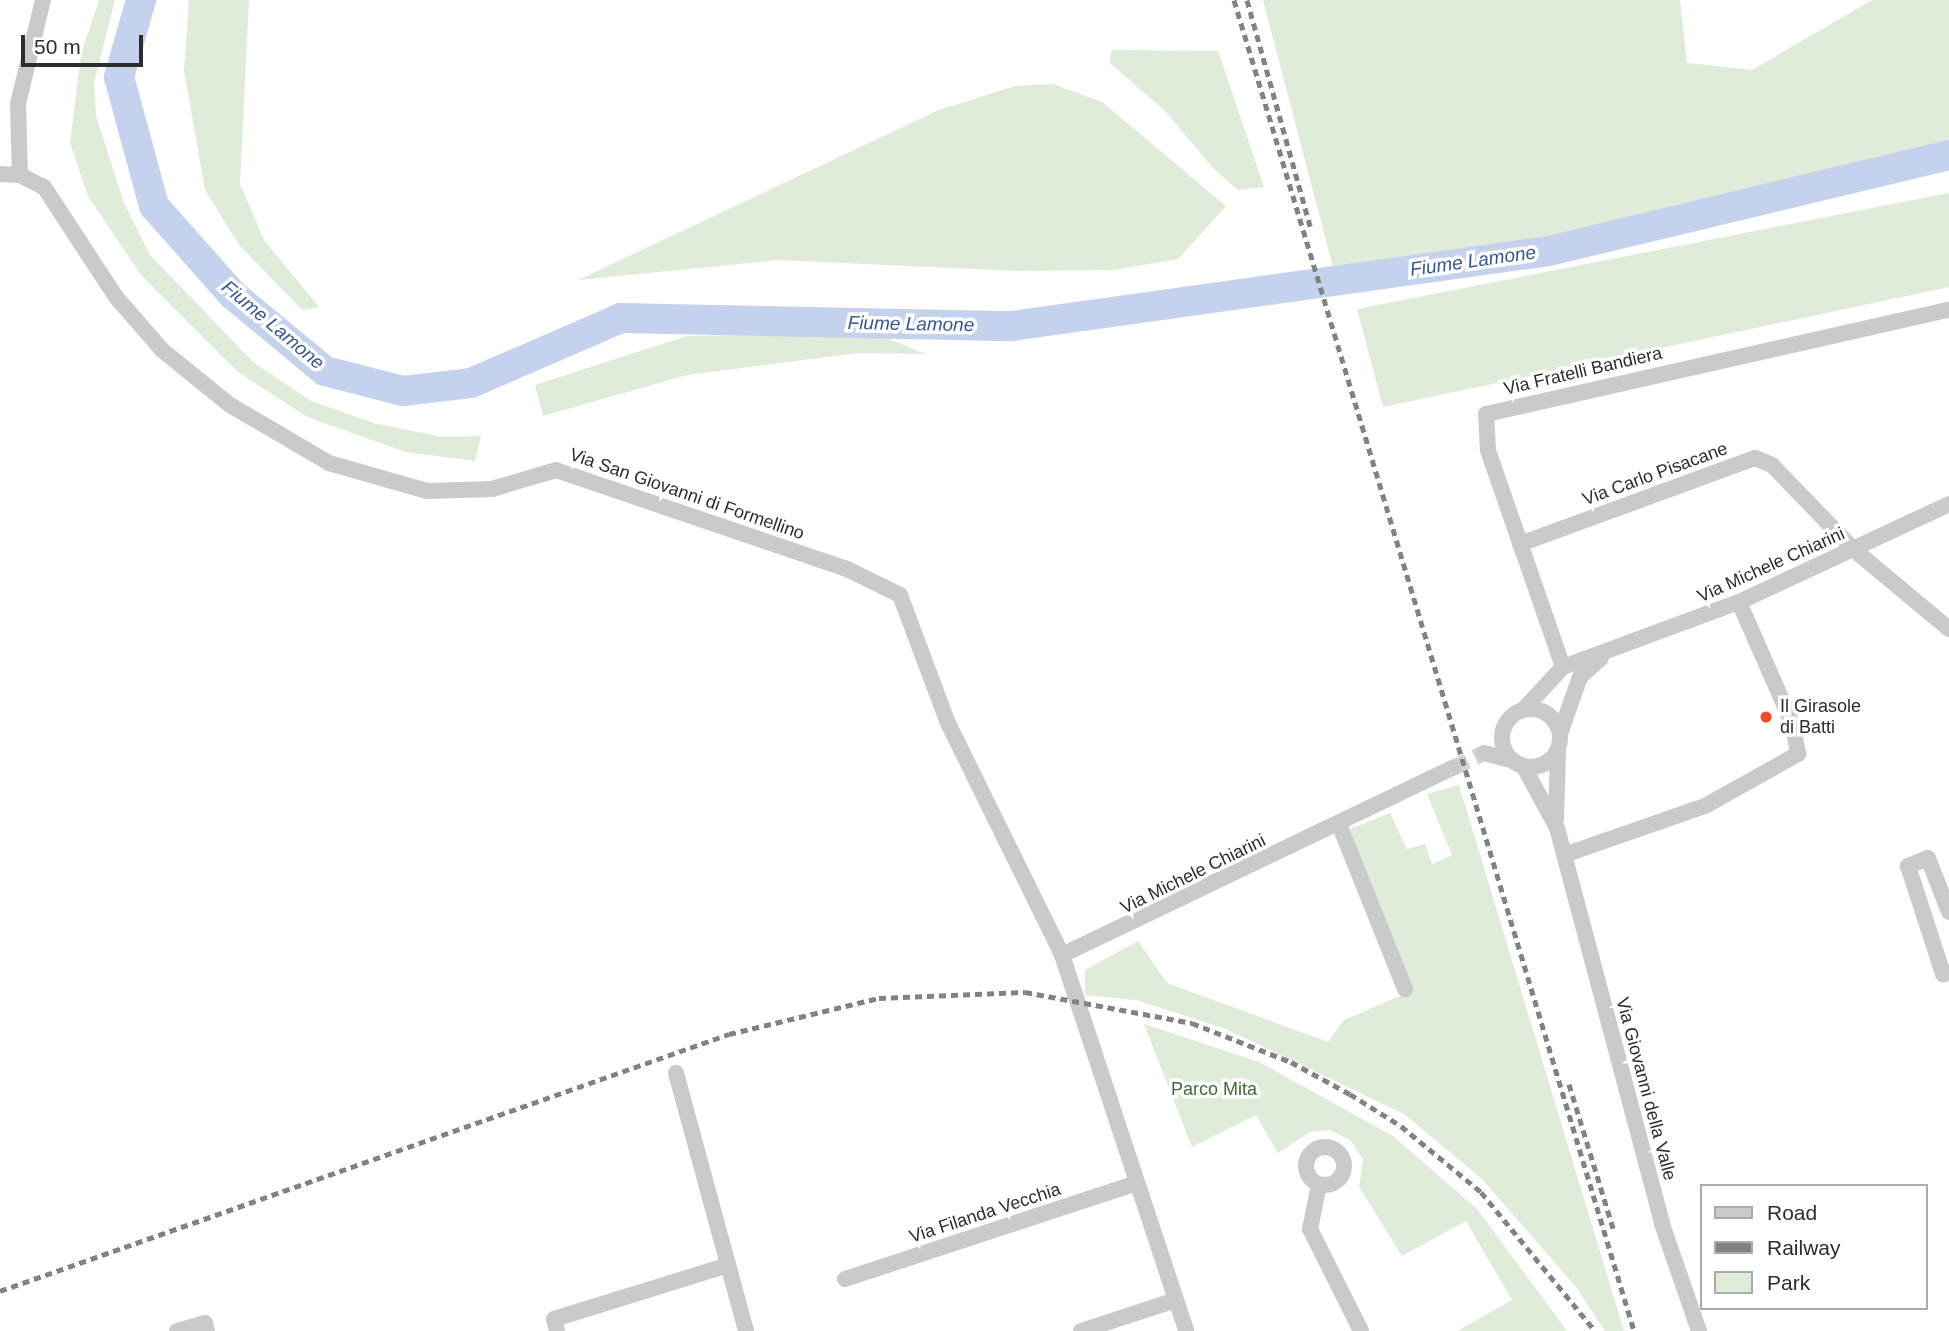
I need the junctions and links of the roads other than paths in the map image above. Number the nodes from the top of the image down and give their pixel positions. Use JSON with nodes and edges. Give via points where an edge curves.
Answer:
{"nodes":[{"id":1,"x":43,"y":0,"type":"edge"},
{"id":2,"x":0,"y":174,"type":"edge"},
{"id":3,"x":20,"y":175,"type":"junction"},
{"id":4,"x":1949,"y":310,"type":"edge"},
{"id":5,"x":1949,"y":504,"type":"edge"},
{"id":6,"x":1520,"y":544,"type":"junction"},
{"id":7,"x":1853,"y":550,"type":"junction"},
{"id":8,"x":1739,"y":602,"type":"junction"},
{"id":9,"x":1949,"y":629,"type":"edge"},
{"id":10,"x":1605,"y":654,"type":"junction"},
{"id":11,"x":1563,"y":667,"type":"junction"},
{"id":12,"x":1523,"y":710,"type":"junction"},
{"id":13,"x":1560,"y":734,"type":"junction"},
{"id":14,"x":1502,"y":738,"type":"junction"},
{"id":15,"x":1558,"y":751,"type":"junction"},
{"id":16,"x":1518,"y":763,"type":"junction"},
{"id":17,"x":1453,"y":768,"type":"tunnel mouth"},
{"id":18,"x":1339,"y":824,"type":"junction"},
{"id":19,"x":1556,"y":828,"type":"junction"},
{"id":20,"x":1564,"y":855,"type":"junction"},
{"id":21,"x":1949,"y":912,"type":"edge"},
{"id":22,"x":1062,"y":955,"type":"junction"},
{"id":23,"x":1949,"y":972,"type":"edge"},
{"id":24,"x":1405,"y":989,"type":"dead end"},
{"id":25,"x":676,"y":1073,"type":"dead end"},
{"id":26,"x":1137,"y":1183,"type":"junction"},
{"id":27,"x":1319,"y":1185,"type":"dead end"},
{"id":28,"x":728,"y":1265,"type":"junction"},
{"id":29,"x":845,"y":1279,"type":"dead end"},
{"id":30,"x":1175,"y":1300,"type":"junction"},
{"id":31,"x":206,"y":1327,"type":"edge"},
{"id":32,"x":177,"y":1331,"type":"edge"},
{"id":33,"x":557,"y":1331,"type":"edge"},
{"id":34,"x":746,"y":1331,"type":"edge"},
{"id":35,"x":1081,"y":1331,"type":"edge"},
{"id":36,"x":1186,"y":1331,"type":"edge"},
{"id":37,"x":1361,"y":1331,"type":"edge"},
{"id":38,"x":1699,"y":1331,"type":"edge"}],
"edges":[{"from":1,"to":3,"type":"street","via":[[18,104]]},
{"from":2,"to":3,"type":"street"},
{"from":3,"to":22,"type":"street","name":"Via San Giovanni di Formellino","via":[[53,198],[138,323],[230,405],[329,463],[427,491],[492,489],[556,470],[848,569],[900,595],[947,721]]},
{"from":4,"to":6,"type":"street","name":"Via Fratelli Bandiera","via":[[1486,414],[1489,450]]},
{"from":5,"to":7,"type":"street","name":"Via Michele Chiarini"},
{"from":6,"to":7,"type":"street","name":"Via Carlo Pisacane","via":[[1755,458],[1772,465]]},
{"from":6,"to":11,"type":"street","name":"Via Fratelli Bandiera"},
{"from":7,"to":8,"type":"street","name":"Via Michele Chiarini"},
{"from":7,"to":9,"type":"street","name":"Via Carlo Pisacane"},
{"from":8,"to":10,"type":"street","name":"Via Michele Chiarini"},
{"from":8,"to":20,"type":"street","via":[[1793,724],[1798,754],[1705,806]]},
{"from":10,"to":11,"type":"street","name":"Via Michele Chiarini"},
{"from":10,"to":13,"type":"street","name":"Via Michele Chiarini","via":[[1580,677]]},
{"from":11,"to":12,"type":"street","name":"Via Michele Chiarini"},
{"from":12,"to":13,"type":"street","via":[[1551,716]]},
{"from":12,"to":14,"type":"street","via":[[1508,720]]},
{"from":13,"to":15,"type":"street"},
{"from":14,"to":16,"type":"street"},
{"from":14,"to":16,"type":"street","via":[[1484,753]]},
{"from":15,"to":16,"type":"street","via":[[1544,765]]},
{"from":15,"to":19,"type":"street","name":"Via Giovanni della Valle"},
{"from":16,"to":19,"type":"street","name":"Via Giovanni della Valle"},
{"from":17,"to":18,"type":"street","name":"Via Michele Chiarini"},
{"from":18,"to":22,"type":"street","name":"Via Michele Chiarini"},
{"from":18,"to":24,"type":"street"},
{"from":19,"to":20,"type":"street","name":"Via Giovanni della Valle"},
{"from":20,"to":38,"type":"street","name":"Via Giovanni della Valle","via":[[1662,1224]]},
{"from":21,"to":23,"type":"street","via":[[1928,858],[1908,866],[1943,974]]},
{"from":22,"to":26,"type":"street"},
{"from":25,"to":28,"type":"street"},
{"from":26,"to":29,"type":"street","name":"Via Filanda Vecchia"},
{"from":26,"to":30,"type":"street"},
{"from":27,"to":37,"type":"street","via":[[1310,1229]]},
{"from":28,"to":33,"type":"street","via":[[554,1320]]},
{"from":28,"to":34,"type":"street"},
{"from":30,"to":35,"type":"street"},
{"from":30,"to":36,"type":"street"},
{"from":31,"to":32,"type":"street"}]}
